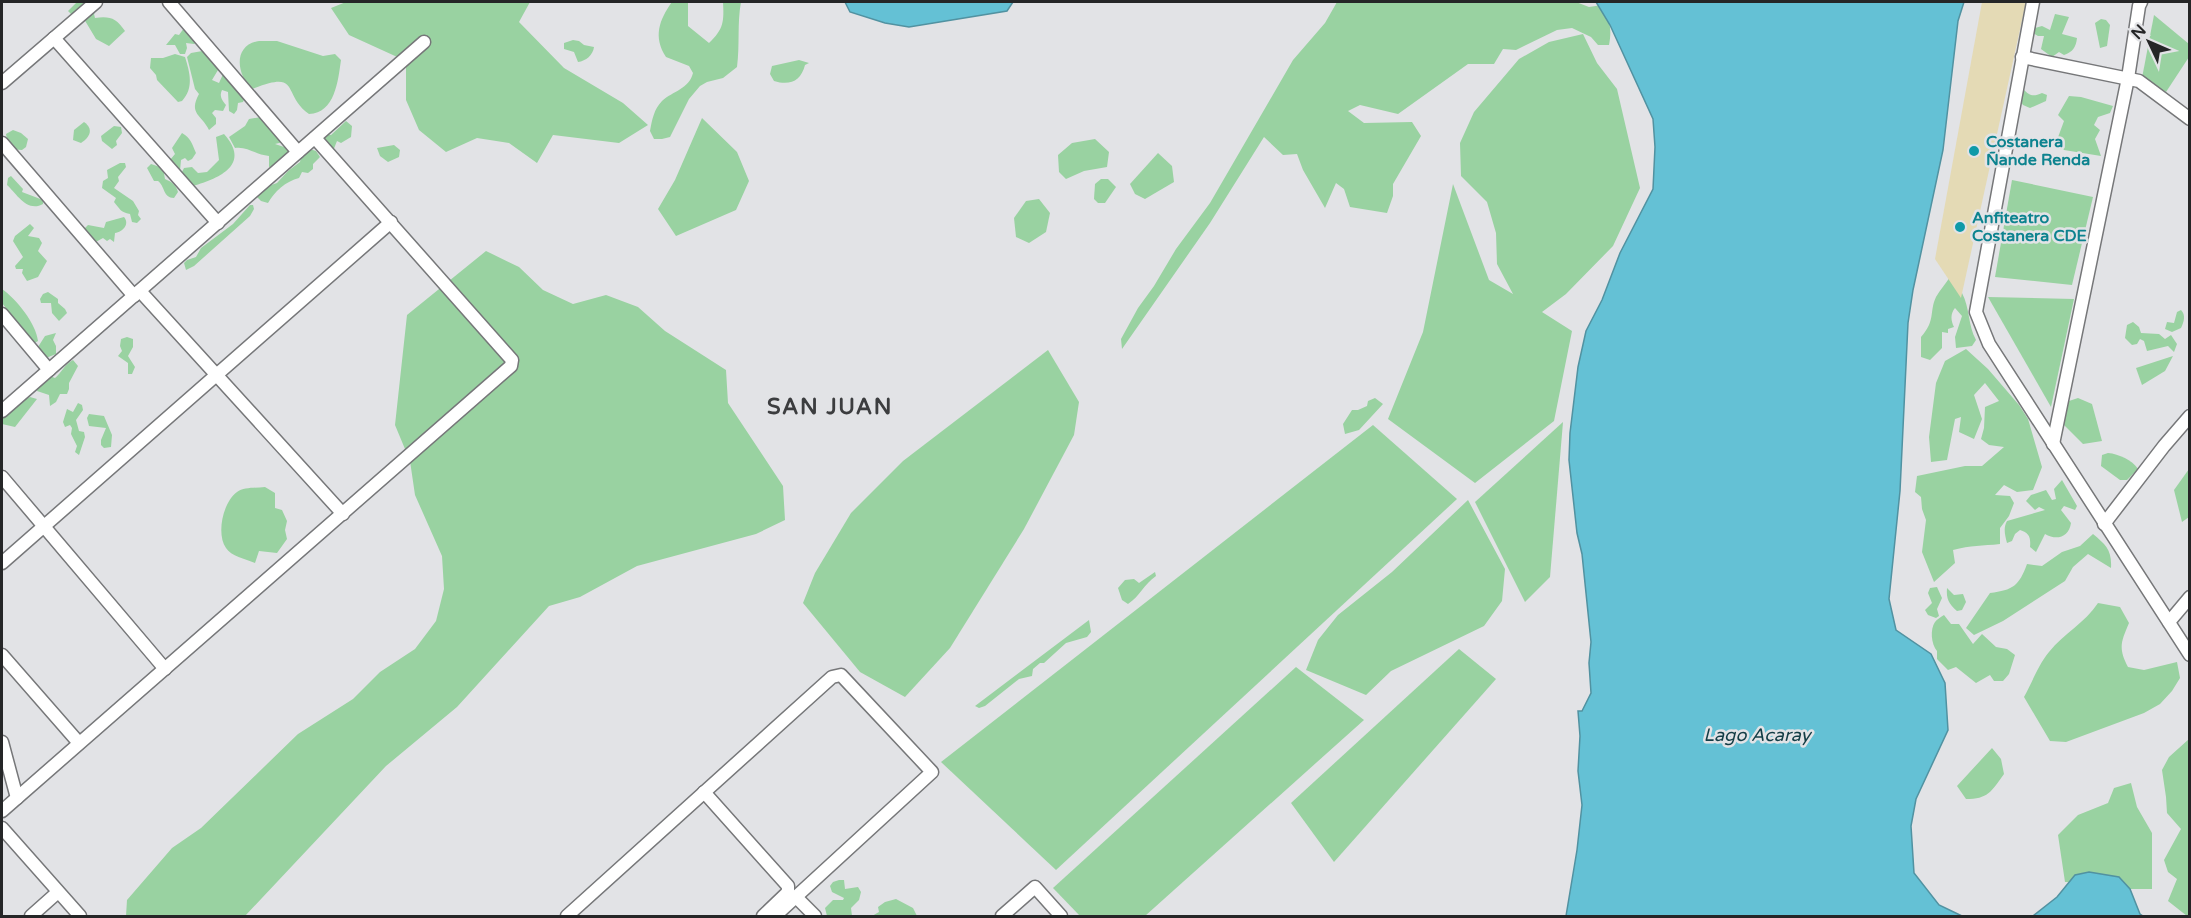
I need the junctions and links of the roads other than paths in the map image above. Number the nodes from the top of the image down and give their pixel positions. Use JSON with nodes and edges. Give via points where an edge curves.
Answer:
{"nodes":[{"id":1,"x":96,"y":2,"type":"edge"},
{"id":2,"x":169,"y":2,"type":"edge"},
{"id":3,"x":2033,"y":2,"type":"edge"},
{"id":4,"x":2141,"y":2,"type":"edge"},
{"id":5,"x":54,"y":38,"type":"junction"},
{"id":6,"x":424,"y":42,"type":"dead end"},
{"id":7,"x":2022,"y":57,"type":"junction"},
{"id":8,"x":2128,"y":78,"type":"junction"},
{"id":9,"x":2,"y":83,"type":"edge"},
{"id":10,"x":2190,"y":119,"type":"edge"},
{"id":11,"x":315,"y":138,"type":"junction"},
{"id":12,"x":2,"y":142,"type":"edge"},
{"id":13,"x":298,"y":152,"type":"junction"},
{"id":14,"x":391,"y":222,"type":"junction"},
{"id":15,"x":218,"y":223,"type":"junction"},
{"id":16,"x":137,"y":293,"type":"junction"},
{"id":17,"x":2,"y":314,"type":"edge"},
{"id":18,"x":49,"y":370,"type":"junction"},
{"id":19,"x":217,"y":375,"type":"junction"},
{"id":20,"x":2,"y":411,"type":"edge"},
{"id":21,"x":2190,"y":416,"type":"edge"},
{"id":22,"x":2053,"y":444,"type":"junction"},
{"id":23,"x":2,"y":477,"type":"edge"},
{"id":24,"x":343,"y":513,"type":"junction"},
{"id":25,"x":2104,"y":524,"type":"junction"},
{"id":26,"x":43,"y":526,"type":"junction"},
{"id":27,"x":2,"y":563,"type":"edge"},
{"id":28,"x":2190,"y":597,"type":"edge"},
{"id":29,"x":2169,"y":622,"type":"junction"},
{"id":30,"x":2,"y":655,"type":"edge"},
{"id":31,"x":2190,"y":655,"type":"edge"},
{"id":32,"x":165,"y":669,"type":"junction"},
{"id":33,"x":2,"y":742,"type":"edge"},
{"id":34,"x":79,"y":743,"type":"junction"},
{"id":35,"x":704,"y":792,"type":"junction"},
{"id":36,"x":16,"y":798,"type":"junction"},
{"id":37,"x":2,"y":811,"type":"edge"},
{"id":38,"x":2,"y":828,"type":"edge"},
{"id":39,"x":58,"y":892,"type":"junction"},
{"id":40,"x":796,"y":898,"type":"junction"},
{"id":41,"x":31,"y":916,"type":"edge"},
{"id":42,"x":80,"y":916,"type":"edge"},
{"id":43,"x":567,"y":916,"type":"edge"},
{"id":44,"x":763,"y":916,"type":"edge"},
{"id":45,"x":775,"y":916,"type":"edge"},
{"id":46,"x":814,"y":916,"type":"edge"},
{"id":47,"x":1002,"y":916,"type":"edge"},
{"id":48,"x":1061,"y":916,"type":"edge"}],
"edges":[{"from":1,"to":5,"type":"street"},
{"from":2,"to":13,"type":"street"},
{"from":3,"to":7,"type":"street"},
{"from":4,"to":8,"type":"street"},
{"from":5,"to":9,"type":"street"},
{"from":5,"to":15,"type":"street"},
{"from":6,"to":11,"type":"street"},
{"from":7,"to":8,"type":"street"},
{"from":7,"to":22,"type":"street","via":[[1976,312],[1989,344]]},
{"from":8,"to":10,"type":"street","via":[[2139,81]]},
{"from":8,"to":22,"type":"street"},
{"from":11,"to":13,"type":"street"},
{"from":11,"to":14,"type":"street"},
{"from":12,"to":16,"type":"street"},
{"from":13,"to":15,"type":"street"},
{"from":14,"to":19,"type":"street"},
{"from":14,"to":24,"type":"street","via":[[512,360],[511,366]]},
{"from":15,"to":16,"type":"street"},
{"from":16,"to":18,"type":"street"},
{"from":16,"to":19,"type":"street"},
{"from":17,"to":18,"type":"street"},
{"from":18,"to":20,"type":"street"},
{"from":19,"to":24,"type":"street"},
{"from":19,"to":26,"type":"street"},
{"from":21,"to":25,"type":"street"},
{"from":22,"to":25,"type":"street"},
{"from":23,"to":26,"type":"street"},
{"from":24,"to":32,"type":"street"},
{"from":25,"to":29,"type":"street"},
{"from":26,"to":27,"type":"street"},
{"from":26,"to":32,"type":"street"},
{"from":28,"to":29,"type":"street"},
{"from":29,"to":31,"type":"street"},
{"from":30,"to":34,"type":"street"},
{"from":32,"to":34,"type":"street"},
{"from":33,"to":36,"type":"street"},
{"from":34,"to":36,"type":"street"},
{"from":35,"to":40,"type":"street","via":[[832,677],[841,675],[932,772]]},
{"from":35,"to":43,"type":"street"},
{"from":35,"to":44,"type":"street","via":[[788,886],[786,894]]},
{"from":36,"to":37,"type":"street"},
{"from":38,"to":39,"type":"street"},
{"from":39,"to":41,"type":"street"},
{"from":39,"to":42,"type":"street"},
{"from":40,"to":45,"type":"street"},
{"from":40,"to":46,"type":"street"},
{"from":47,"to":48,"type":"street","via":[[1035,887]]}]}
